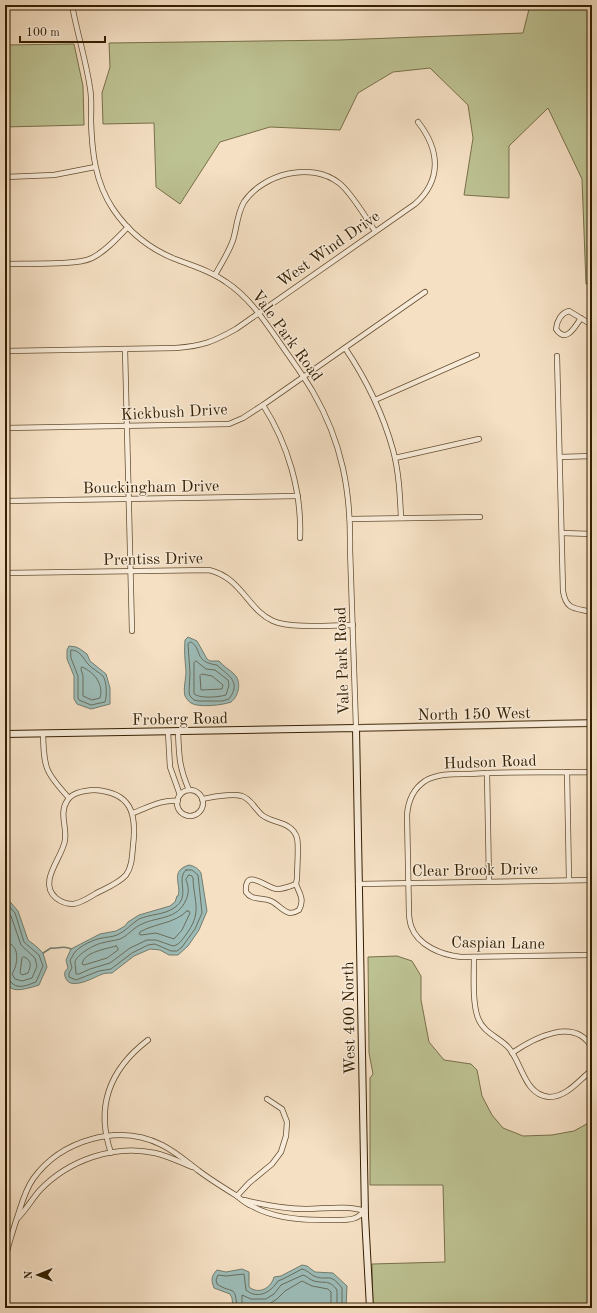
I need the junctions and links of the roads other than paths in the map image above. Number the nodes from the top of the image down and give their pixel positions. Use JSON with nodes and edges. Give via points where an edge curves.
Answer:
{"nodes":[{"id":1,"x":72,"y":5,"type":"edge"},
{"id":2,"x":418,"y":122,"type":"dead end"},
{"id":3,"x":95,"y":167,"type":"junction"},
{"id":4,"x":5,"y":177,"type":"edge"},
{"id":5,"x":128,"y":227,"type":"junction"},
{"id":6,"x":375,"y":231,"type":"junction"},
{"id":7,"x":5,"y":264,"type":"edge"},
{"id":8,"x":215,"y":275,"type":"junction"},
{"id":9,"x":425,"y":292,"type":"dead end"},
{"id":10,"x":259,"y":313,"type":"junction"},
{"id":11,"x":581,"y":318,"type":"junction"},
{"id":12,"x":592,"y":325,"type":"edge"},
{"id":13,"x":345,"y":348,"type":"junction"},
{"id":14,"x":125,"y":349,"type":"junction"},
{"id":15,"x":5,"y":351,"type":"edge"},
{"id":16,"x":477,"y":356,"type":"dead end"},
{"id":17,"x":557,"y":356,"type":"dead end"},
{"id":18,"x":303,"y":377,"type":"junction"},
{"id":19,"x":375,"y":400,"type":"junction"},
{"id":20,"x":263,"y":405,"type":"junction"},
{"id":21,"x":127,"y":427,"type":"junction"},
{"id":22,"x":5,"y":428,"type":"edge"},
{"id":23,"x":479,"y":439,"type":"dead end"},
{"id":24,"x":592,"y":456,"type":"edge"},
{"id":25,"x":560,"y":457,"type":"junction"},
{"id":26,"x":395,"y":458,"type":"junction"},
{"id":27,"x":298,"y":496,"type":"junction"},
{"id":28,"x":128,"y":499,"type":"junction"},
{"id":29,"x":5,"y":501,"type":"edge"},
{"id":30,"x":480,"y":517,"type":"dead end"},
{"id":31,"x":400,"y":518,"type":"junction"},
{"id":32,"x":350,"y":519,"type":"junction"},
{"id":33,"x":562,"y":533,"type":"junction"},
{"id":34,"x":592,"y":534,"type":"edge"},
{"id":35,"x":300,"y":538,"type":"dead end"},
{"id":36,"x":130,"y":571,"type":"junction"},
{"id":37,"x":5,"y":573,"type":"edge"},
{"id":38,"x":592,"y":612,"type":"edge"},
{"id":39,"x":353,"y":625,"type":"junction"},
{"id":40,"x":132,"y":631,"type":"dead end"},
{"id":41,"x":592,"y":723,"type":"edge"},
{"id":42,"x":356,"y":728,"type":"junction"},
{"id":43,"x":178,"y":731,"type":"junction"},
{"id":44,"x":168,"y":732,"type":"junction"},
{"id":45,"x":5,"y":734,"type":"edge"},
{"id":46,"x":43,"y":734,"type":"junction"},
{"id":47,"x":567,"y":772,"type":"junction"},
{"id":48,"x":592,"y":772,"type":"edge"},
{"id":49,"x":487,"y":773,"type":"junction"},
{"id":50,"x":189,"y":790,"type":"junction"},
{"id":51,"x":180,"y":795,"type":"junction"},
{"id":52,"x":70,"y":798,"type":"junction"},
{"id":53,"x":202,"y":799,"type":"junction"},
{"id":54,"x":178,"y":801,"type":"junction"},
{"id":55,"x":133,"y":814,"type":"junction"},
{"id":56,"x":569,"y":880,"type":"junction"},
{"id":57,"x":592,"y":880,"type":"edge"},
{"id":58,"x":489,"y":881,"type":"junction"},
{"id":59,"x":408,"y":883,"type":"junction"},
{"id":60,"x":296,"y":884,"type":"junction"},
{"id":61,"x":358,"y":884,"type":"junction"},
{"id":62,"x":592,"y":955,"type":"edge"},
{"id":63,"x":474,"y":957,"type":"junction"},
{"id":64,"x":148,"y":1040,"type":"dead end"},
{"id":65,"x":592,"y":1048,"type":"edge"},
{"id":66,"x":512,"y":1053,"type":"junction"},
{"id":67,"x":592,"y":1070,"type":"edge"},
{"id":68,"x":267,"y":1100,"type":"dead end"},
{"id":69,"x":106,"y":1137,"type":"junction"},
{"id":70,"x":111,"y":1153,"type":"junction"},
{"id":71,"x":199,"y":1171,"type":"junction"},
{"id":72,"x":237,"y":1196,"type":"junction"},
{"id":73,"x":365,"y":1211,"type":"junction"},
{"id":74,"x":17,"y":1218,"type":"junction"},
{"id":75,"x":6,"y":1249,"type":"edge"},
{"id":76,"x":5,"y":1259,"type":"edge"},
{"id":77,"x":370,"y":1308,"type":"edge"}],
"edges":[{"from":1,"to":3,"type":"street","name":"Vale Park Road","via":[[91,90]]},
{"from":2,"to":6,"type":"street","name":"West Wind Drive","via":[[431,142],[435,155],[432,182],[419,200]]},
{"from":3,"to":4,"type":"street","via":[[54,175]]},
{"from":3,"to":5,"type":"street","name":"Vale Park Road","via":[[108,201]]},
{"from":5,"to":7,"type":"street","via":[[107,248],[91,259],[71,263]]},
{"from":5,"to":8,"type":"street","name":"Vale Park Road","via":[[149,246]]},
{"from":6,"to":8,"type":"street","via":[[346,190],[334,180],[311,172],[281,176],[260,186],[244,202],[238,214],[232,243]]},
{"from":6,"to":10,"type":"street","name":"West Wind Drive"},
{"from":8,"to":10,"type":"street","name":"Vale Park Road","via":[[237,290]]},
{"from":9,"to":13,"type":"street","name":"Kickbush Drive"},
{"from":10,"to":14,"type":"street","name":"West Wind Drive","via":[[218,340],[198,346]]},
{"from":10,"to":18,"type":"street","name":"Vale Park Road"},
{"from":11,"to":11,"type":"street","via":[[569,311],[566,312],[556,329],[559,333],[568,334]]},
{"from":11,"to":12,"type":"street"},
{"from":13,"to":18,"type":"street","name":"Kickbush Drive"},
{"from":13,"to":19,"type":"street"},
{"from":14,"to":15,"type":"street","name":"West Wind Drive"},
{"from":14,"to":21,"type":"street"},
{"from":16,"to":19,"type":"street"},
{"from":17,"to":25,"type":"street"},
{"from":18,"to":20,"type":"street","name":"Kickbush Drive"},
{"from":18,"to":32,"type":"street","name":"Vale Park Road","via":[[324,412],[337,445],[346,481]]},
{"from":19,"to":26,"type":"street"},
{"from":20,"to":21,"type":"street","name":"Kickbush Drive","via":[[229,424]]},
{"from":20,"to":27,"type":"street","via":[[287,453]]},
{"from":21,"to":22,"type":"street","name":"Kickbush Drive"},
{"from":21,"to":28,"type":"street"},
{"from":23,"to":26,"type":"street"},
{"from":24,"to":25,"type":"street"},
{"from":25,"to":33,"type":"street"},
{"from":26,"to":31,"type":"street"},
{"from":27,"to":28,"type":"street","name":"Bouckingham Drive"},
{"from":27,"to":35,"type":"street"},
{"from":28,"to":29,"type":"street","name":"Bouckingham Drive"},
{"from":28,"to":36,"type":"street"},
{"from":30,"to":31,"type":"street"},
{"from":31,"to":32,"type":"street"},
{"from":32,"to":39,"type":"street","name":"Vale Park Road"},
{"from":33,"to":34,"type":"street"},
{"from":33,"to":38,"type":"street","via":[[564,599],[576,610]]},
{"from":36,"to":37,"type":"street","name":"Prentiss Drive"},
{"from":36,"to":39,"type":"street","name":"Prentiss Drive","via":[[213,571],[232,581],[260,612],[274,622],[291,626]]},
{"from":36,"to":40,"type":"street"},
{"from":39,"to":42,"type":"street","name":"Vale Park Road"},
{"from":41,"to":42,"type":"street","name":"North 150 West"},
{"from":42,"to":43,"type":"main road","name":"Froberg Road"},
{"from":42,"to":61,"type":"main road","name":"West 400 North"},
{"from":43,"to":44,"type":"main road","name":"Froberg Road"},
{"from":43,"to":50,"type":"street","via":[[180,765]]},
{"from":44,"to":46,"type":"main road","name":"Froberg Road"},
{"from":44,"to":51,"type":"street","via":[[170,767]]},
{"from":45,"to":46,"type":"main road","name":"Froberg Road"},
{"from":46,"to":52,"type":"street","via":[[47,770]]},
{"from":47,"to":48,"type":"street","name":"Hudson Road"},
{"from":47,"to":49,"type":"street","name":"Hudson Road"},
{"from":47,"to":56,"type":"street"},
{"from":49,"to":58,"type":"street"},
{"from":49,"to":59,"type":"street","name":"Hudson Road","via":[[432,777],[417,788],[408,805],[407,815]]},
{"from":50,"to":51,"type":"street"},
{"from":50,"to":53,"type":"street","via":[[196,791]]},
{"from":51,"to":54,"type":"street"},
{"from":52,"to":55,"type":"street","via":[[83,791],[111,792],[124,800]]},
{"from":52,"to":55,"type":"street","via":[[64,810],[65,841],[50,878],[54,897],[66,903],[82,901],[126,875],[131,861],[134,835]]},
{"from":53,"to":54,"type":"street","via":[[201,810],[192,815],[181,811]]},
{"from":53,"to":60,"type":"street","via":[[244,797],[262,815],[291,828],[298,843]]},
{"from":54,"to":55,"type":"street","via":[[160,803]]},
{"from":56,"to":57,"type":"street","name":"Clear Brook Drive"},
{"from":56,"to":58,"type":"street","name":"Clear Brook Drive"},
{"from":58,"to":59,"type":"street","name":"Clear Brook Drive"},
{"from":59,"to":61,"type":"street","name":"Clear Brook Drive"},
{"from":59,"to":63,"type":"street","name":"Caspian Lane","via":[[412,927],[423,943],[450,956]]},
{"from":60,"to":60,"type":"street","via":[[301,903],[298,910],[292,913],[268,900],[252,898],[246,892],[247,884],[254,879],[278,889]]},
{"from":61,"to":73,"type":"main road","name":"West 400 North"},
{"from":62,"to":63,"type":"street","name":"Caspian Lane"},
{"from":63,"to":66,"type":"street","via":[[475,1005],[479,1021]]},
{"from":64,"to":69,"type":"street","via":[[127,1058],[113,1080],[104,1115]]},
{"from":65,"to":66,"type":"street","via":[[582,1035],[564,1031],[533,1039]]},
{"from":66,"to":67,"type":"street","via":[[530,1087],[548,1097],[566,1092]]},
{"from":68,"to":72,"type":"street","via":[[282,1109],[287,1122],[286,1136],[281,1152],[272,1164]]},
{"from":69,"to":70,"type":"street"},
{"from":69,"to":71,"type":"street","via":[[133,1136],[148,1139],[176,1152]]},
{"from":69,"to":74,"type":"street","via":[[80,1142],[51,1160],[33,1179]]},
{"from":70,"to":71,"type":"street","via":[[154,1153]]},
{"from":70,"to":74,"type":"street","via":[[80,1161],[58,1174],[40,1190]]},
{"from":71,"to":72,"type":"street"},
{"from":72,"to":73,"type":"street","via":[[251,1202],[282,1208],[355,1208]]},
{"from":72,"to":73,"type":"street","via":[[266,1212],[303,1220],[355,1219]]},
{"from":73,"to":77,"type":"main road","name":"West 400 North"},
{"from":74,"to":75,"type":"street"},
{"from":75,"to":76,"type":"street"}]}
